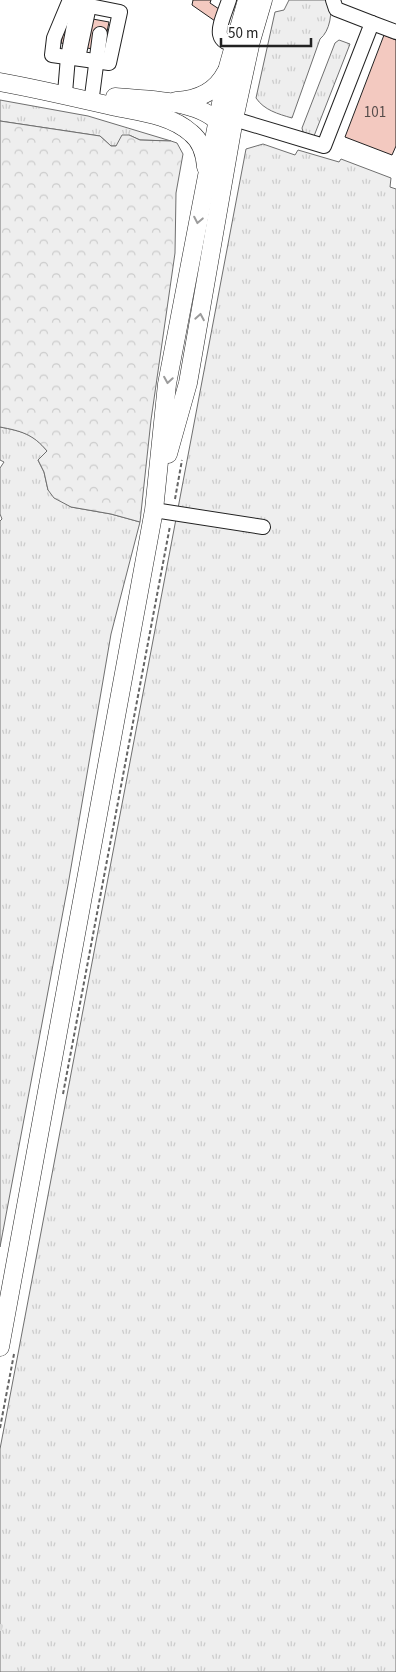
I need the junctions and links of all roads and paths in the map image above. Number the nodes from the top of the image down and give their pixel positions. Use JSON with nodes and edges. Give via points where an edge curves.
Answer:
{"nodes":[{"id":1,"x":229,"y":0,"type":"edge"},
{"id":2,"x":247,"y":0,"type":"edge"},
{"id":3,"x":263,"y":0,"type":"edge"},
{"id":4,"x":333,"y":0,"type":"edge"},
{"id":5,"x":83,"y":5,"type":"junction"},
{"id":6,"x":372,"y":23,"type":"junction"},
{"id":7,"x":396,"y":32,"type":"edge"},
{"id":8,"x":100,"y":34,"type":"dead end"},
{"id":9,"x":251,"y":41,"type":"junction"},
{"id":10,"x":233,"y":45,"type":"junction"},
{"id":11,"x":73,"y":57,"type":"junction"},
{"id":12,"x":96,"y":61,"type":"junction"},
{"id":13,"x":228,"y":67,"type":"junction"},
{"id":14,"x":0,"y":82,"type":"edge"},
{"id":15,"x":61,"y":93,"type":"junction"},
{"id":16,"x":92,"y":96,"type":"junction"},
{"id":17,"x":164,"y":110,"type":"junction"},
{"id":18,"x":230,"y":114,"type":"junction"},
{"id":19,"x":207,"y":172,"type":"junction"},
{"id":20,"x":182,"y":458,"type":"dead end"},
{"id":21,"x":155,"y":505,"type":"junction"},
{"id":22,"x":172,"y":513,"type":"junction"},
{"id":23,"x":263,"y":527,"type":"dead end"},
{"id":24,"x":62,"y":1097,"type":"dead end"},
{"id":25,"x":7,"y":1348,"type":"edge"},
{"id":26,"x":0,"y":1428,"type":"edge"}],
"edges":[{"from":1,"to":10,"type":"lane","via":[[219,32],[221,40]]},
{"from":2,"to":10,"type":"main road"},
{"from":3,"to":9,"type":"main road"},
{"from":4,"to":6,"type":"lane","via":[[336,9]]},
{"from":5,"to":11,"type":"lane"},
{"from":5,"to":11,"type":"lane","via":[[69,2],[54,38],[52,54]]},
{"from":5,"to":12,"type":"lane","via":[[120,12],[109,63]]},
{"from":6,"to":7,"type":"lane"},
{"from":6,"to":18,"type":"lane","via":[[324,146]]},
{"from":8,"to":12,"type":"lane"},
{"from":9,"to":10,"type":"lane","via":[[244,46]]},
{"from":9,"to":18,"type":"main road"},
{"from":10,"to":13,"type":"main road"},
{"from":11,"to":12,"type":"lane"},
{"from":11,"to":15,"type":"lane"},
{"from":12,"to":16,"type":"lane"},
{"from":13,"to":17,"type":"main road","via":[[212,90]]},
{"from":13,"to":18,"type":"main road"},
{"from":14,"to":15,"type":"main road"},
{"from":15,"to":16,"type":"main road"},
{"from":15,"to":17,"type":"main road"},
{"from":16,"to":17,"type":"main road"},
{"from":17,"to":18,"type":"main road","via":[[190,107]]},
{"from":17,"to":19,"type":"main road","via":[[193,134],[201,146]]},
{"from":18,"to":19,"type":"main road"},
{"from":21,"to":18,"type":"main road","one_way":true,"via":[[188,383],[224,178],[223,127]]},
{"from":19,"to":21,"type":"main road","one_way":true,"via":[[167,384]]},
{"from":20,"to":22,"type":"path"},
{"from":21,"to":22,"type":"lane"},
{"from":21,"to":25,"type":"main road"},
{"from":22,"to":23,"type":"lane"},
{"from":22,"to":24,"type":"path"},
{"from":25,"to":26,"type":"path"}]}
